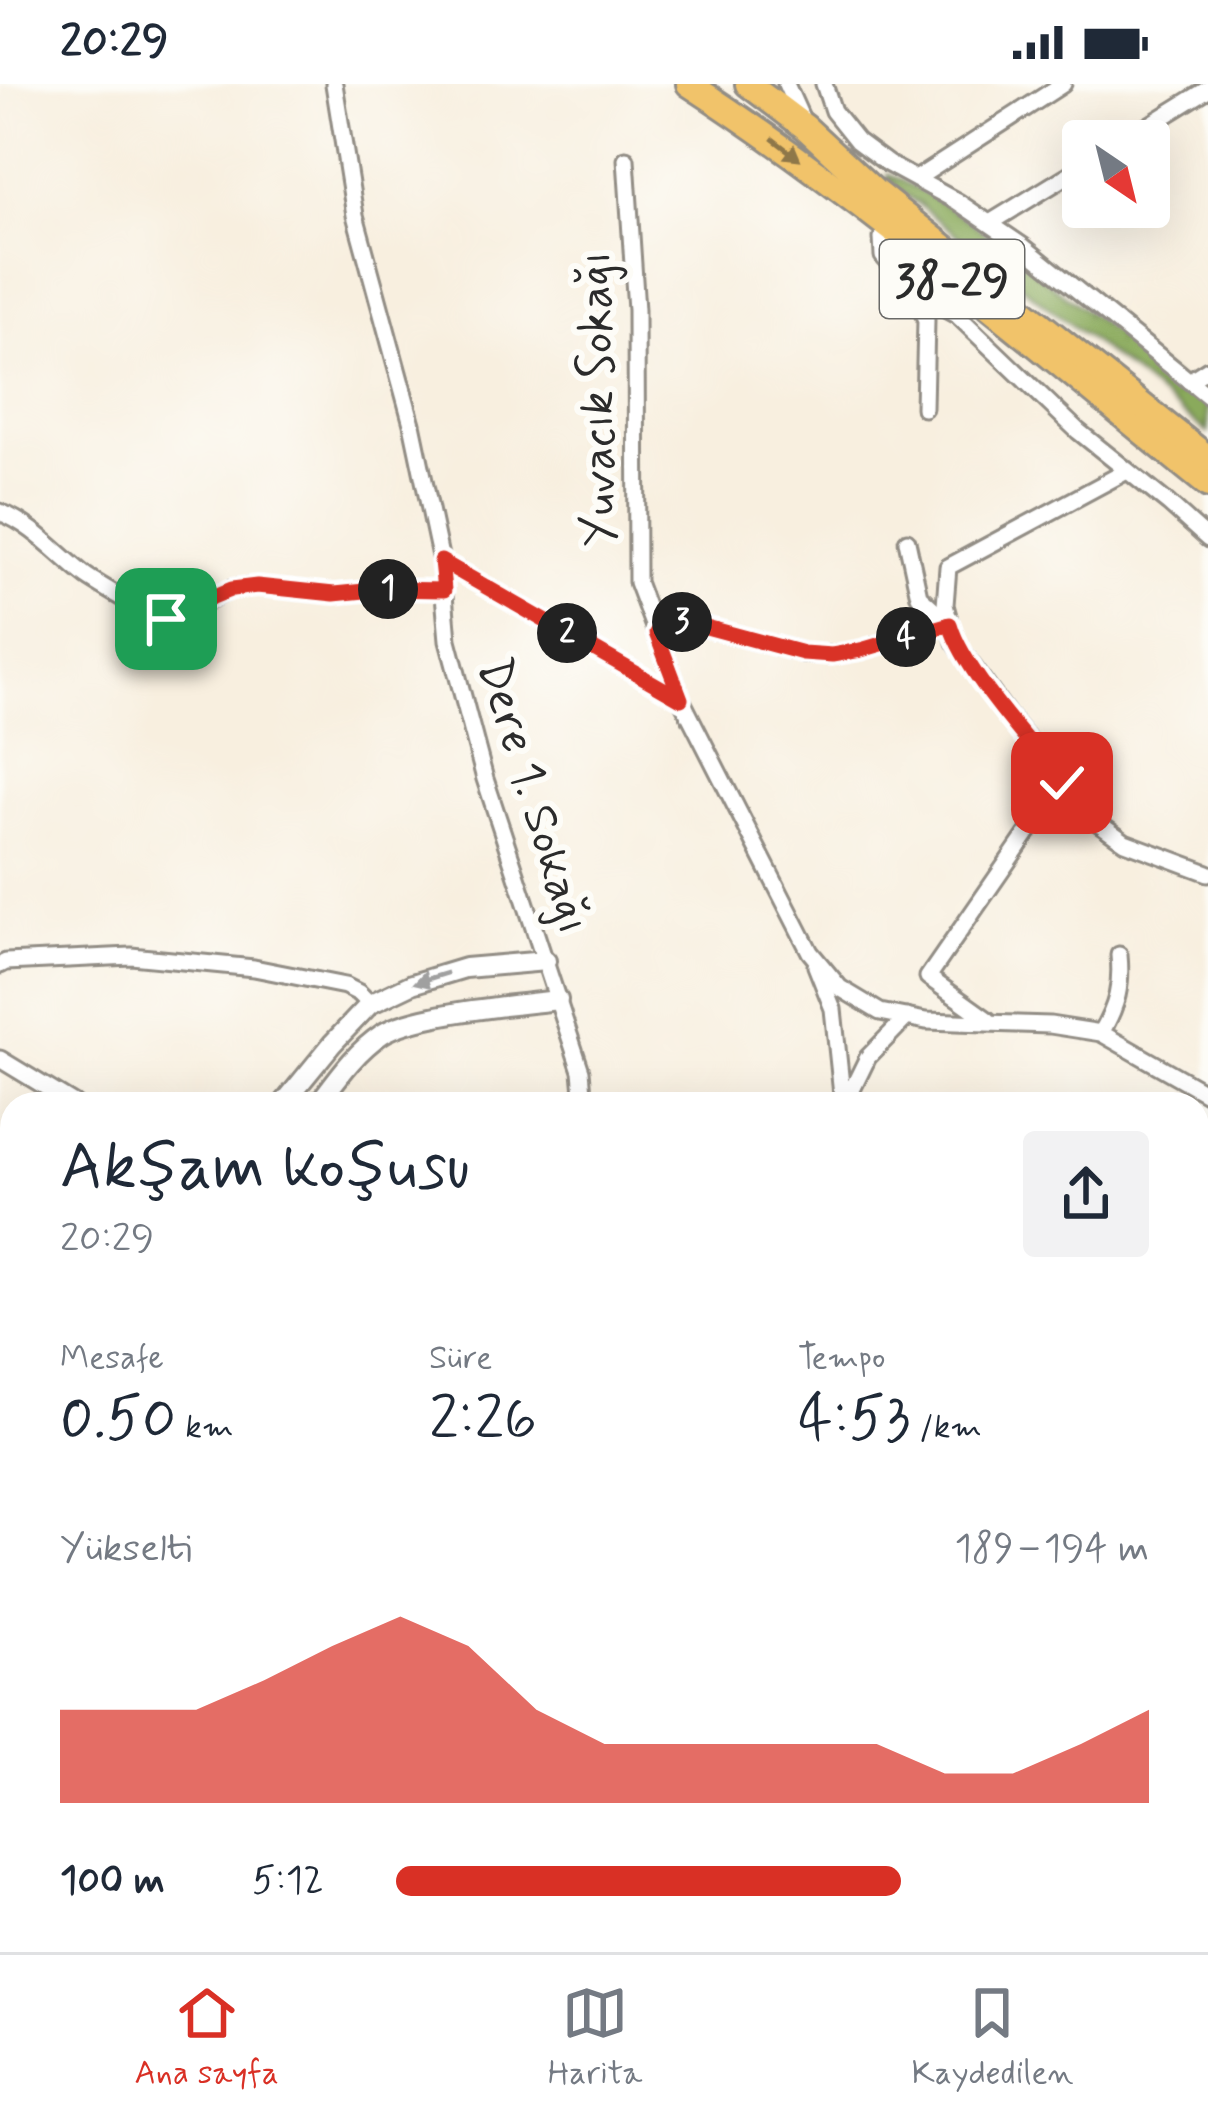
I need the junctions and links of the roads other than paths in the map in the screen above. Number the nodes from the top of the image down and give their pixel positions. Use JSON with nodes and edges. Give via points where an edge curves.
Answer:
{"nodes":[{"id":1,"x":334,"y":84,"type":"edge"},
{"id":2,"x":688,"y":84,"type":"edge"},
{"id":3,"x":748,"y":84,"type":"edge"},
{"id":4,"x":786,"y":84,"type":"edge"},
{"id":5,"x":824,"y":84,"type":"edge"},
{"id":6,"x":1063,"y":84,"type":"edge"},
{"id":7,"x":1208,"y":89,"type":"edge"},
{"id":8,"x":1158,"y":120,"type":"edge"},
{"id":9,"x":805,"y":127,"type":"junction"},
{"id":10,"x":626,"y":159,"type":"dead end"},
{"id":11,"x":916,"y":179,"type":"junction"},
{"id":12,"x":1062,"y":179,"type":"edge"},
{"id":13,"x":990,"y":223,"type":"junction"},
{"id":14,"x":889,"y":228,"type":"junction"},
{"id":15,"x":914,"y":292,"type":"junction"},
{"id":16,"x":1208,"y":370,"type":"edge"},
{"id":17,"x":1189,"y":381,"type":"junction"},
{"id":18,"x":1208,"y":396,"type":"edge"},
{"id":19,"x":924,"y":407,"type":"dead end"},
{"id":20,"x":1208,"y":458,"type":"edge"},
{"id":21,"x":1127,"y":471,"type":"junction"},
{"id":22,"x":1208,"y":485,"type":"edge"},
{"id":23,"x":0,"y":512,"type":"edge"},
{"id":24,"x":1208,"y":539,"type":"edge"},
{"id":25,"x":907,"y":541,"type":"dead end"},
{"id":26,"x":441,"y":561,"type":"junction"},
{"id":27,"x":444,"y":590,"type":"junction"},
{"id":28,"x":950,"y":624,"type":"junction"},
{"id":29,"x":656,"y":633,"type":"junction"},
{"id":30,"x":681,"y":699,"type":"junction"},
{"id":31,"x":1062,"y":783,"type":"junction"},
{"id":32,"x":1208,"y":873,"type":"edge"},
{"id":33,"x":810,"y":952,"type":"junction"},
{"id":34,"x":1119,"y":955,"type":"dead end"},
{"id":35,"x":546,"y":961,"type":"junction"},
{"id":36,"x":2,"y":966,"type":"edge"},
{"id":37,"x":558,"y":1000,"type":"junction"},
{"id":38,"x":370,"y":1004,"type":"junction"},
{"id":39,"x":907,"y":1018,"type":"junction"},
{"id":40,"x":990,"y":1022,"type":"junction"},
{"id":41,"x":1101,"y":1033,"type":"junction"},
{"id":42,"x":0,"y":1060,"type":"edge"},
{"id":43,"x":54,"y":1092,"type":"edge"},
{"id":44,"x":293,"y":1092,"type":"edge"},
{"id":45,"x":327,"y":1092,"type":"edge"},
{"id":46,"x":583,"y":1092,"type":"edge"},
{"id":47,"x":843,"y":1092,"type":"edge"},
{"id":48,"x":850,"y":1092,"type":"edge"},
{"id":49,"x":1204,"y":1092,"type":"edge"}],
"edges":[{"from":1,"to":26,"type":"street","name":"Dere 1. Sokağı","via":[[355,215]]},
{"from":2,"to":14,"type":"highway","number":"38-29","one_way":true},
{"from":3,"to":9,"type":"highway","number":"38-29"},
{"from":4,"to":9,"type":"street"},
{"from":5,"to":11,"type":"street","via":[[857,141]]},
{"from":6,"to":11,"type":"street"},
{"from":7,"to":8,"type":"street"},
{"from":9,"to":20,"type":"highway","number":"38-29"},
{"from":10,"to":29,"type":"street","name":"Yuvacık Sokağı","via":[[636,310],[637,583]]},
{"from":11,"to":13,"type":"street"},
{"from":12,"to":13,"type":"street"},
{"from":13,"to":17,"type":"street"},
{"from":14,"to":15,"type":"street","via":[[883,256]]},
{"from":14,"to":22,"type":"highway","number":"38-29"},
{"from":15,"to":19,"type":"street","via":[[926,320]]},
{"from":15,"to":21,"type":"street","via":[[958,316]]},
{"from":16,"to":17,"type":"street"},
{"from":17,"to":18,"type":"street"},
{"from":21,"to":24,"type":"street"},
{"from":21,"to":28,"type":"street","via":[[948,567]]},
{"from":23,"to":27,"type":"street","via":[[84,574],[166,619],[257,586],[334,594]]},
{"from":25,"to":28,"type":"street","via":[[919,596]]},
{"from":26,"to":27,"type":"street","name":"Dere 1. Sokağı"},
{"from":26,"to":30,"type":"street"},
{"from":27,"to":35,"type":"street","name":"Dere 1. Sokağı","via":[[448,640],[485,779]]},
{"from":28,"to":29,"type":"street","via":[[832,655],[684,621]]},
{"from":28,"to":31,"type":"street","via":[[955,642]]},
{"from":29,"to":30,"type":"street","name":"Yuvacık Sokağı"},
{"from":30,"to":33,"type":"street","name":"Yuvacık Sokağı"},
{"from":31,"to":32,"type":"street","via":[[1125,842]]},
{"from":31,"to":40,"type":"street","via":[[928,977]]},
{"from":33,"to":39,"type":"street","name":"Yuvacık Sokağı","via":[[840,988]]},
{"from":33,"to":47,"type":"street","via":[[833,1009]]},
{"from":34,"to":41,"type":"street","via":[[1115,1010]]},
{"from":35,"to":37,"type":"street","name":"Dere 1. Sokağı"},
{"from":35,"to":38,"type":"street","one_way":true,"via":[[466,968]]},
{"from":36,"to":38,"type":"street","via":[[130,956],[254,968],[345,986]]},
{"from":37,"to":45,"type":"street","via":[[386,1031]]},
{"from":37,"to":46,"type":"street","name":"Dere 1. Sokağı"},
{"from":38,"to":44,"type":"street"},
{"from":39,"to":40,"type":"street","name":"Yuvacık Sokağı"},
{"from":39,"to":48,"type":"street","via":[[868,1058]]},
{"from":40,"to":41,"type":"street","name":"Yuvacık Sokağı"},
{"from":41,"to":49,"type":"street","name":"Yuvacık Sokağı"},
{"from":42,"to":43,"type":"street"}]}
